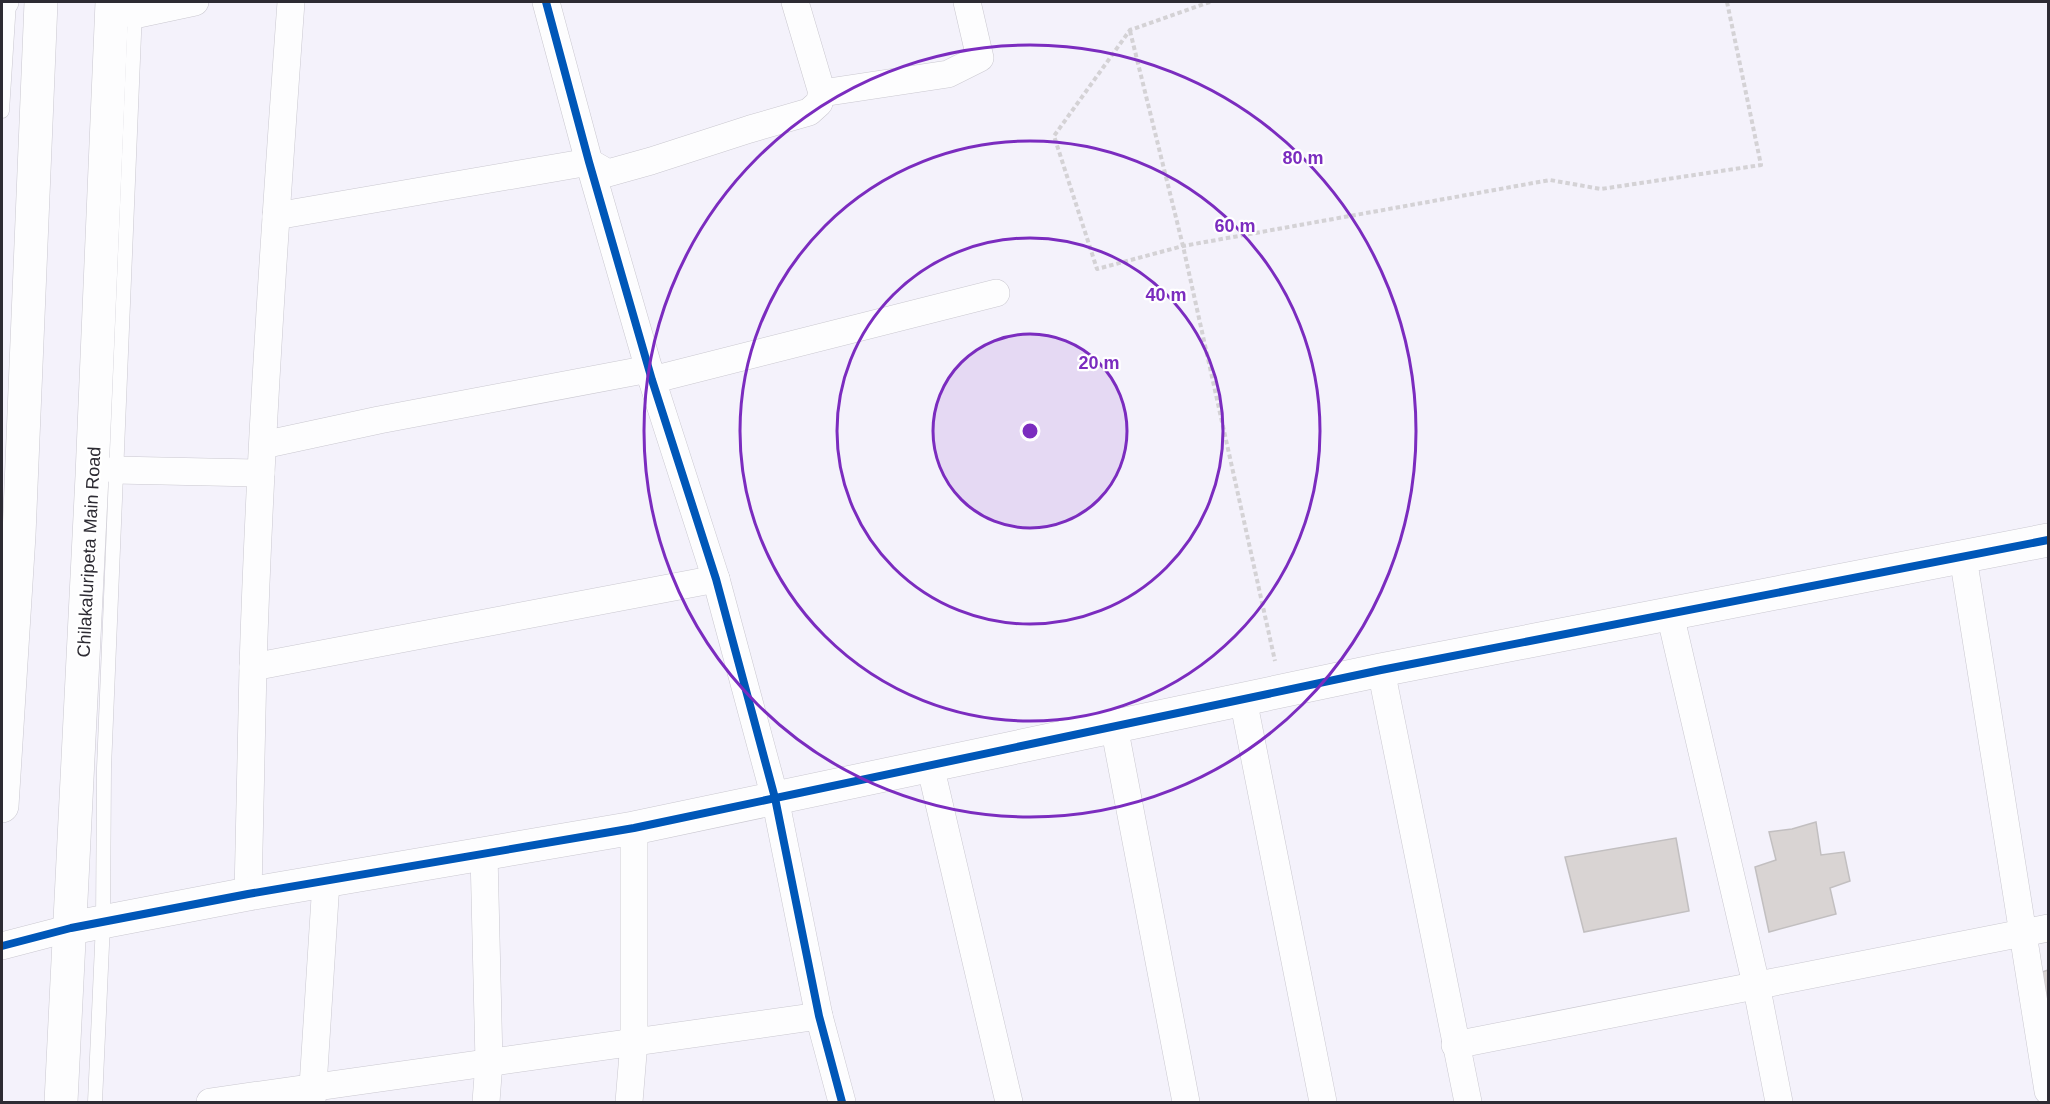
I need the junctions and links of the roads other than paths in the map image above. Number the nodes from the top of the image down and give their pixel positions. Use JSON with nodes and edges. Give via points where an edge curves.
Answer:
{"nodes":[{"id":1,"x":5,"y":2,"type":"edge"},
{"id":2,"x":41,"y":2,"type":"edge"},
{"id":3,"x":195,"y":2,"type":"edge"},
{"id":4,"x":291,"y":2,"type":"edge"},
{"id":5,"x":546,"y":2,"type":"edge"},
{"id":6,"x":795,"y":2,"type":"edge"},
{"id":7,"x":967,"y":2,"type":"edge"},
{"id":8,"x":127,"y":6,"type":"edge"},
{"id":9,"x":822,"y":93,"type":"junction"},
{"id":10,"x":2,"y":111,"type":"edge"},
{"id":11,"x":589,"y":162,"type":"junction"},
{"id":12,"x":276,"y":216,"type":"junction"},
{"id":13,"x":996,"y":293,"type":"dead end"},
{"id":14,"x":650,"y":374,"type":"junction"},
{"id":15,"x":263,"y":445,"type":"junction"},
{"id":16,"x":115,"y":470,"type":"junction"},
{"id":17,"x":261,"y":472,"type":"junction"},
{"id":18,"x":2049,"y":540,"type":"edge"},
{"id":19,"x":1963,"y":557,"type":"junction"},
{"id":20,"x":716,"y":579,"type":"junction"},
{"id":21,"x":1670,"y":614,"type":"junction"},
{"id":22,"x":253,"y":668,"type":"junction"},
{"id":23,"x":1380,"y":670,"type":"junction"},
{"id":24,"x":1243,"y":699,"type":"junction"},
{"id":25,"x":1114,"y":726,"type":"junction"},
{"id":26,"x":930,"y":765,"type":"junction"},
{"id":27,"x":775,"y":798,"type":"junction"},
{"id":28,"x":2,"y":806,"type":"edge"},
{"id":29,"x":634,"y":828,"type":"junction"},
{"id":30,"x":484,"y":854,"type":"junction"},
{"id":31,"x":326,"y":882,"type":"junction"},
{"id":32,"x":248,"y":894,"type":"junction"},
{"id":33,"x":103,"y":923,"type":"junction"},
{"id":34,"x":71,"y":928,"type":"junction"},
{"id":35,"x":2036,"y":930,"type":"edge"},
{"id":36,"x":2,"y":946,"type":"edge"},
{"id":37,"x":1756,"y":984,"type":"junction"},
{"id":38,"x":819,"y":1016,"type":"junction"},
{"id":39,"x":634,"y":1042,"type":"junction"},
{"id":40,"x":1455,"y":1045,"type":"junction"},
{"id":41,"x":489,"y":1062,"type":"junction"},
{"id":42,"x":2049,"y":1091,"type":"edge"},
{"id":43,"x":313,"y":1095,"type":"edge"},
{"id":44,"x":61,"y":1102,"type":"edge"},
{"id":45,"x":96,"y":1102,"type":"edge"},
{"id":46,"x":210,"y":1102,"type":"edge"},
{"id":47,"x":486,"y":1102,"type":"edge"},
{"id":48,"x":628,"y":1102,"type":"edge"},
{"id":49,"x":842,"y":1102,"type":"edge"},
{"id":50,"x":1009,"y":1102,"type":"edge"},
{"id":51,"x":1186,"y":1102,"type":"edge"},
{"id":52,"x":1323,"y":1102,"type":"edge"},
{"id":53,"x":1468,"y":1102,"type":"edge"},
{"id":54,"x":1779,"y":1102,"type":"edge"}],
"edges":[{"from":1,"to":10,"type":"lane"},
{"from":2,"to":28,"type":"street","via":[[19,536]]},
{"from":3,"to":8,"type":"street"},
{"from":4,"to":12,"type":"street"},
{"from":5,"to":11,"type":"street"},
{"from":6,"to":9,"type":"street"},
{"from":7,"to":9,"type":"street","via":[[980,58],[948,74]]},
{"from":8,"to":16,"type":"lane"},
{"from":8,"to":34,"type":"street","name":"Chilakaluripeta Main Road","via":[[93,465]]},
{"from":9,"to":11,"type":"street","via":[[819,104],[809,112],[608,174]]},
{"from":11,"to":12,"type":"street"},
{"from":11,"to":14,"type":"street"},
{"from":12,"to":15,"type":"street"},
{"from":13,"to":14,"type":"street"},
{"from":14,"to":15,"type":"street","via":[[379,420]]},
{"from":14,"to":20,"type":"street"},
{"from":15,"to":17,"type":"street"},
{"from":16,"to":17,"type":"street"},
{"from":16,"to":33,"type":"lane","via":[[104,768]]},
{"from":17,"to":22,"type":"street"},
{"from":18,"to":19,"type":"street"},
{"from":19,"to":21,"type":"street"},
{"from":19,"to":35,"type":"street"},
{"from":20,"to":22,"type":"street"},
{"from":20,"to":27,"type":"street"},
{"from":21,"to":23,"type":"street"},
{"from":21,"to":37,"type":"street"},
{"from":22,"to":32,"type":"street"},
{"from":23,"to":24,"type":"street"},
{"from":23,"to":40,"type":"street"},
{"from":24,"to":25,"type":"street"},
{"from":24,"to":52,"type":"street"},
{"from":25,"to":26,"type":"street"},
{"from":25,"to":51,"type":"street"},
{"from":26,"to":27,"type":"street"},
{"from":26,"to":50,"type":"street"},
{"from":27,"to":29,"type":"street"},
{"from":27,"to":38,"type":"street"},
{"from":29,"to":30,"type":"street"},
{"from":29,"to":39,"type":"street"},
{"from":30,"to":31,"type":"street"},
{"from":30,"to":41,"type":"street"},
{"from":31,"to":32,"type":"street"},
{"from":31,"to":43,"type":"street"},
{"from":32,"to":33,"type":"street"},
{"from":33,"to":34,"type":"street"},
{"from":33,"to":45,"type":"lane"},
{"from":34,"to":36,"type":"street"},
{"from":34,"to":44,"type":"street","name":"Chilakaluripeta Main Road"},
{"from":35,"to":37,"type":"street"},
{"from":35,"to":42,"type":"street"},
{"from":37,"to":40,"type":"street"},
{"from":37,"to":54,"type":"street"},
{"from":38,"to":39,"type":"street"},
{"from":38,"to":49,"type":"street"},
{"from":39,"to":41,"type":"street"},
{"from":39,"to":48,"type":"street"},
{"from":40,"to":53,"type":"street"},
{"from":41,"to":43,"type":"street"},
{"from":41,"to":47,"type":"street"},
{"from":43,"to":46,"type":"street"}]}
